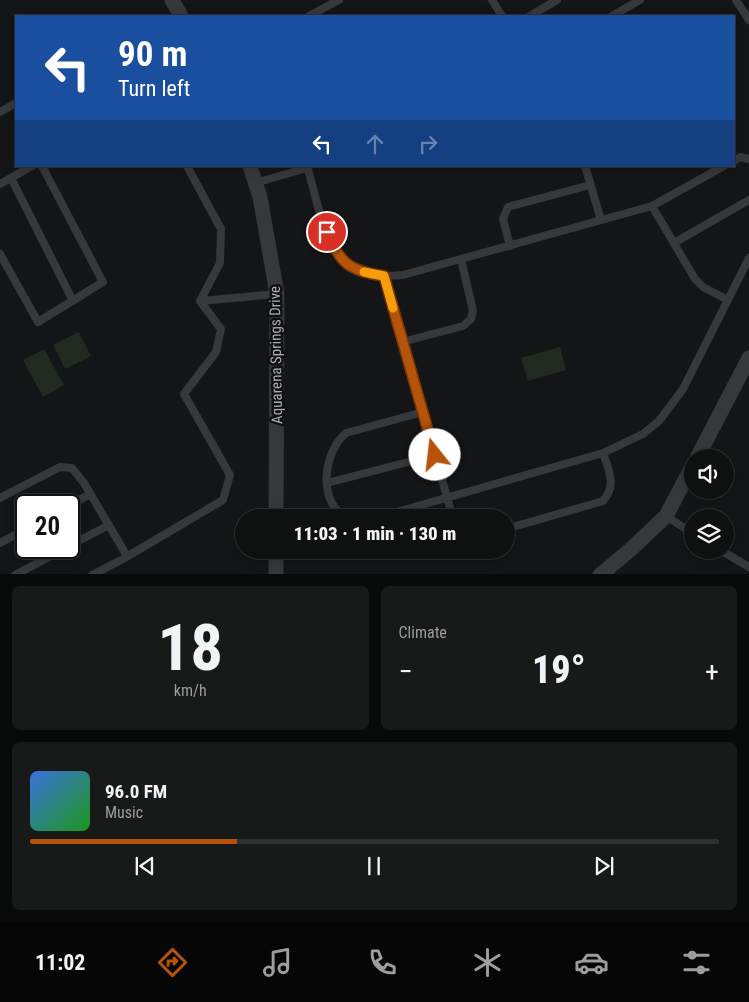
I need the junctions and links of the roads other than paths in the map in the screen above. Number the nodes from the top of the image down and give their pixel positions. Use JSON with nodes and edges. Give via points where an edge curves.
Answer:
{"nodes":[{"id":1,"x":172,"y":0,"type":"edge"},
{"id":2,"x":339,"y":0,"type":"edge"},
{"id":3,"x":492,"y":0,"type":"edge"},
{"id":4,"x":557,"y":0,"type":"edge"},
{"id":5,"x":640,"y":0,"type":"edge"},
{"id":6,"x":736,"y":0,"type":"edge"},
{"id":7,"x":180,"y":15,"type":"edge"},
{"id":8,"x":311,"y":15,"type":"edge"},
{"id":9,"x":501,"y":15,"type":"edge"},
{"id":10,"x":532,"y":15,"type":"edge"},
{"id":11,"x":614,"y":15,"type":"edge"},
{"id":12,"x":749,"y":20,"type":"edge"},
{"id":13,"x":15,"y":104,"type":"edge"},
{"id":14,"x":0,"y":112,"type":"edge"},
{"id":15,"x":749,"y":159,"type":"edge"},
{"id":16,"x":735,"y":160,"type":"edge"},
{"id":17,"x":30,"y":167,"type":"edge"},
{"id":18,"x":43,"y":167,"type":"edge"},
{"id":19,"x":188,"y":167,"type":"edge"},
{"id":20,"x":250,"y":167,"type":"edge"},
{"id":21,"x":307,"y":167,"type":"edge"},
{"id":22,"x":585,"y":167,"type":"edge"},
{"id":23,"x":722,"y":167,"type":"edge"},
{"id":24,"x":11,"y":178,"type":"junction"},
{"id":25,"x":256,"y":183,"type":"junction"},
{"id":26,"x":0,"y":184,"type":"edge"},
{"id":27,"x":590,"y":184,"type":"junction"},
{"id":28,"x":749,"y":200,"type":"edge"},
{"id":29,"x":652,"y":206,"type":"junction"},
{"id":30,"x":601,"y":220,"type":"junction"},
{"id":31,"x":674,"y":243,"type":"junction"},
{"id":32,"x":510,"y":246,"type":"junction"},
{"id":33,"x":0,"y":254,"type":"edge"},
{"id":34,"x":749,"y":258,"type":"edge"},
{"id":35,"x":461,"y":259,"type":"junction"},
{"id":36,"x":384,"y":276,"type":"junction"},
{"id":37,"x":277,"y":294,"type":"junction"},
{"id":38,"x":728,"y":300,"type":"junction"},
{"id":39,"x":72,"y":301,"type":"junction"},
{"id":40,"x":200,"y":301,"type":"junction"},
{"id":41,"x":402,"y":342,"type":"junction"},
{"id":42,"x":749,"y":358,"type":"edge"},
{"id":43,"x":423,"y":412,"type":"junction"},
{"id":44,"x":703,"y":449,"type":"edge"},
{"id":45,"x":603,"y":454,"type":"junction"},
{"id":46,"x":435,"y":455,"type":"junction"},
{"id":47,"x":684,"y":482,"type":"edge"},
{"id":48,"x":327,"y":483,"type":"junction"},
{"id":49,"x":90,"y":494,"type":"junction"},
{"id":50,"x":0,"y":498,"type":"edge"},
{"id":51,"x":447,"y":498,"type":"junction"},
{"id":52,"x":80,"y":500,"type":"edge"},
{"id":53,"x":276,"y":509,"type":"edge"},
{"id":54,"x":335,"y":509,"type":"edge"},
{"id":55,"x":408,"y":509,"type":"edge"},
{"id":56,"x":450,"y":509,"type":"edge"},
{"id":57,"x":666,"y":516,"type":"junction"},
{"id":58,"x":109,"y":525,"type":"junction"},
{"id":59,"x":515,"y":526,"type":"edge"},
{"id":60,"x":684,"y":528,"type":"edge"},
{"id":61,"x":15,"y":535,"type":"edge"},
{"id":62,"x":80,"y":541,"type":"edge"},
{"id":63,"x":0,"y":543,"type":"edge"},
{"id":64,"x":127,"y":556,"type":"junction"},
{"id":65,"x":734,"y":558,"type":"edge"},
{"id":66,"x":44,"y":559,"type":"edge"},
{"id":67,"x":276,"y":559,"type":"edge"},
{"id":68,"x":749,"y":567,"type":"edge"},
{"id":69,"x":15,"y":574,"type":"edge"},
{"id":70,"x":92,"y":574,"type":"edge"},
{"id":71,"x":276,"y":574,"type":"edge"},
{"id":72,"x":600,"y":574,"type":"edge"}],
"edges":[{"from":1,"to":7,"type":"street"},
{"from":2,"to":8,"type":"lane"},
{"from":3,"to":9,"type":"lane"},
{"from":4,"to":10,"type":"lane"},
{"from":5,"to":11,"type":"lane"},
{"from":6,"to":12,"type":"lane"},
{"from":13,"to":14,"type":"lane"},
{"from":15,"to":16,"type":"lane","via":[[740,157]]},
{"from":17,"to":24,"type":"lane"},
{"from":18,"to":39,"type":"lane","via":[[103,282]]},
{"from":19,"to":40,"type":"lane","via":[[221,229],[220,263]]},
{"from":20,"to":25,"type":"street","name":"Aquarena Springs Drive"},
{"from":21,"to":25,"type":"lane"},
{"from":21,"to":36,"type":"lane","via":[[322,222],[338,256],[348,265],[366,273]]},
{"from":22,"to":27,"type":"lane"},
{"from":23,"to":29,"type":"lane"},
{"from":24,"to":26,"type":"lane"},
{"from":24,"to":39,"type":"lane"},
{"from":25,"to":37,"type":"street","name":"Aquarena Springs Drive"},
{"from":27,"to":30,"type":"lane"},
{"from":27,"to":32,"type":"lane","via":[[508,207],[503,219]]},
{"from":28,"to":31,"type":"lane"},
{"from":29,"to":30,"type":"lane"},
{"from":29,"to":31,"type":"lane"},
{"from":30,"to":32,"type":"lane"},
{"from":31,"to":38,"type":"lane","via":[[703,288]]},
{"from":32,"to":35,"type":"lane"},
{"from":33,"to":39,"type":"lane","via":[[38,322]]},
{"from":34,"to":38,"type":"lane"},
{"from":35,"to":36,"type":"lane","via":[[403,275]]},
{"from":35,"to":41,"type":"lane","via":[[473,311],[471,319],[463,326]]},
{"from":36,"to":41,"type":"lane"},
{"from":37,"to":40,"type":"lane"},
{"from":37,"to":53,"type":"street","name":"Aquarena Springs Drive"},
{"from":38,"to":45,"type":"lane","via":[[683,389],[660,421],[643,434]]},
{"from":40,"to":64,"type":"lane","via":[[221,329],[219,342],[216,352],[184,394],[230,475],[226,492],[223,500]]},
{"from":41,"to":43,"type":"lane"},
{"from":42,"to":44,"type":"street"},
{"from":43,"to":46,"type":"lane"},
{"from":43,"to":48,"type":"lane","via":[[346,433],[339,439],[328,461]]},
{"from":45,"to":51,"type":"lane"},
{"from":45,"to":59,"type":"lane","via":[[611,487],[603,501]]},
{"from":46,"to":48,"type":"lane"},
{"from":46,"to":51,"type":"lane"},
{"from":47,"to":57,"type":"street"},
{"from":48,"to":54,"type":"lane"},
{"from":49,"to":50,"type":"lane","via":[[72,468],[60,467]]},
{"from":49,"to":52,"type":"lane"},
{"from":49,"to":58,"type":"lane"},
{"from":51,"to":55,"type":"lane"},
{"from":51,"to":56,"type":"lane"},
{"from":57,"to":60,"type":"lane"},
{"from":57,"to":72,"type":"street"},
{"from":58,"to":62,"type":"lane"},
{"from":58,"to":64,"type":"lane"},
{"from":61,"to":63,"type":"lane"},
{"from":64,"to":70,"type":"lane"},
{"from":65,"to":68,"type":"lane"},
{"from":66,"to":69,"type":"lane"},
{"from":67,"to":71,"type":"street"}]}
